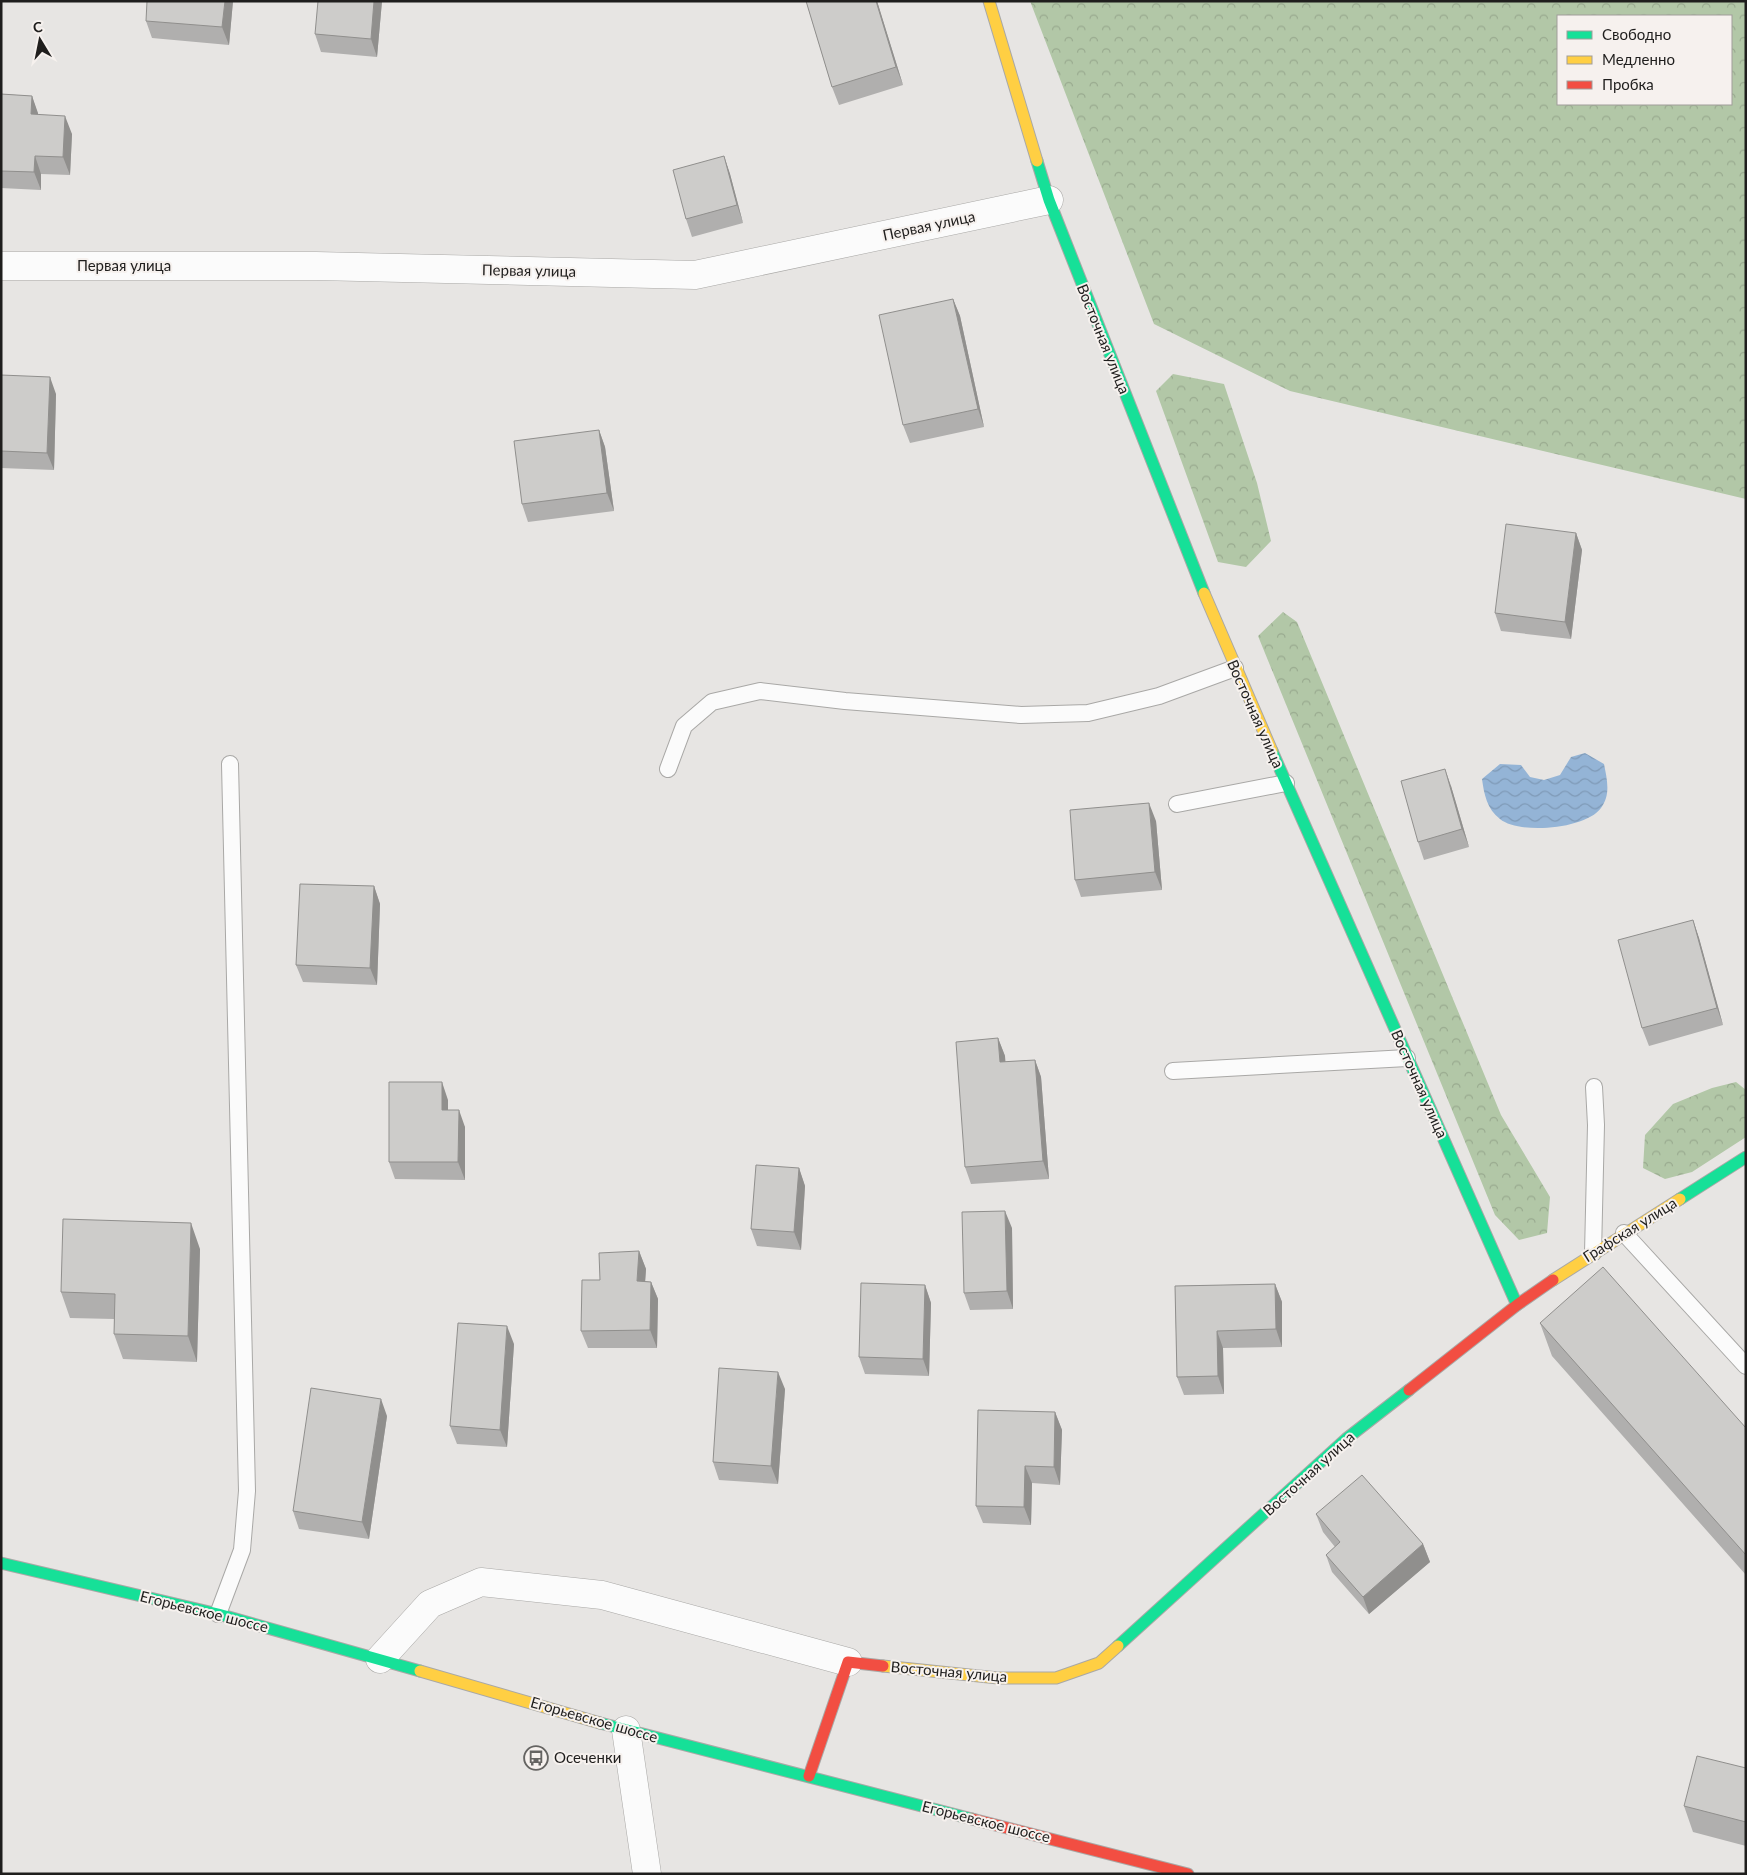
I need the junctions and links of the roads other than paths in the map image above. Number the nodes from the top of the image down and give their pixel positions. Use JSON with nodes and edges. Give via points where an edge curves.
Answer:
{"nodes":[{"id":1,"x":989,"y":1,"type":"edge"},
{"id":2,"x":1048,"y":200,"type":"junction"},
{"id":3,"x":1,"y":266,"type":"edge"},
{"id":4,"x":1235,"y":668,"type":"junction"},
{"id":5,"x":230,"y":764,"type":"dead end"},
{"id":6,"x":668,"y":769,"type":"dead end"},
{"id":7,"x":1286,"y":783,"type":"junction"},
{"id":8,"x":1177,"y":804,"type":"dead end"},
{"id":9,"x":1407,"y":1058,"type":"junction"},
{"id":10,"x":1172,"y":1071,"type":"dead end"},
{"id":11,"x":1594,"y":1087,"type":"dead end"},
{"id":12,"x":1746,"y":1157,"type":"edge"},
{"id":13,"x":1624,"y":1233,"type":"junction"},
{"id":14,"x":1593,"y":1252,"type":"junction"},
{"id":15,"x":1517,"y":1305,"type":"junction"},
{"id":16,"x":1746,"y":1366,"type":"edge"},
{"id":17,"x":1,"y":1563,"type":"edge"},
{"id":18,"x":218,"y":1614,"type":"junction"},
{"id":19,"x":380,"y":1659,"type":"junction"},
{"id":20,"x":848,"y":1662,"type":"junction"},
{"id":21,"x":626,"y":1730,"type":"junction"},
{"id":22,"x":809,"y":1776,"type":"junction"},
{"id":23,"x":647,"y":1874,"type":"edge"},
{"id":24,"x":1188,"y":1874,"type":"edge"}],
"edges":[{"from":1,"to":2,"type":"street","name":"Восточная улица"},
{"from":2,"to":3,"type":"street","name":"Первая улица","via":[[695,275],[316,266]]},
{"from":2,"to":4,"type":"street","name":"Восточная улица"},
{"from":4,"to":6,"type":"lane","via":[[1159,696],[1088,713],[1022,715],[760,691],[712,702],[684,726]]},
{"from":4,"to":7,"type":"street","name":"Восточная улица"},
{"from":5,"to":18,"type":"lane","via":[[247,1491],[242,1550]]},
{"from":7,"to":8,"type":"lane"},
{"from":7,"to":9,"type":"street","name":"Восточная улица"},
{"from":9,"to":10,"type":"lane"},
{"from":9,"to":15,"type":"street","name":"Восточная улица"},
{"from":11,"to":14,"type":"lane"},
{"from":12,"to":13,"type":"street","name":"Графская улица"},
{"from":13,"to":14,"type":"street","name":"Графская улица"},
{"from":13,"to":16,"type":"lane"},
{"from":14,"to":15,"type":"street","name":"Графская улица"},
{"from":15,"to":20,"type":"street","name":"Восточная улица","via":[[1346,1439],[1098,1663],[1056,1678],[998,1678]]},
{"from":17,"to":18,"type":"street","name":"Егорьевское шоссе"},
{"from":18,"to":19,"type":"street","name":"Егорьевское шоссе"},
{"from":19,"to":20,"type":"street","via":[[430,1604],[481,1582],[602,1595]]},
{"from":19,"to":21,"type":"street","name":"Егорьевское шоссе"},
{"from":20,"to":22,"type":"street"},
{"from":21,"to":22,"type":"street","name":"Егорьевское шоссе"},
{"from":21,"to":23,"type":"street"},
{"from":22,"to":24,"type":"street","name":"Егорьевское шоссе"}]}
